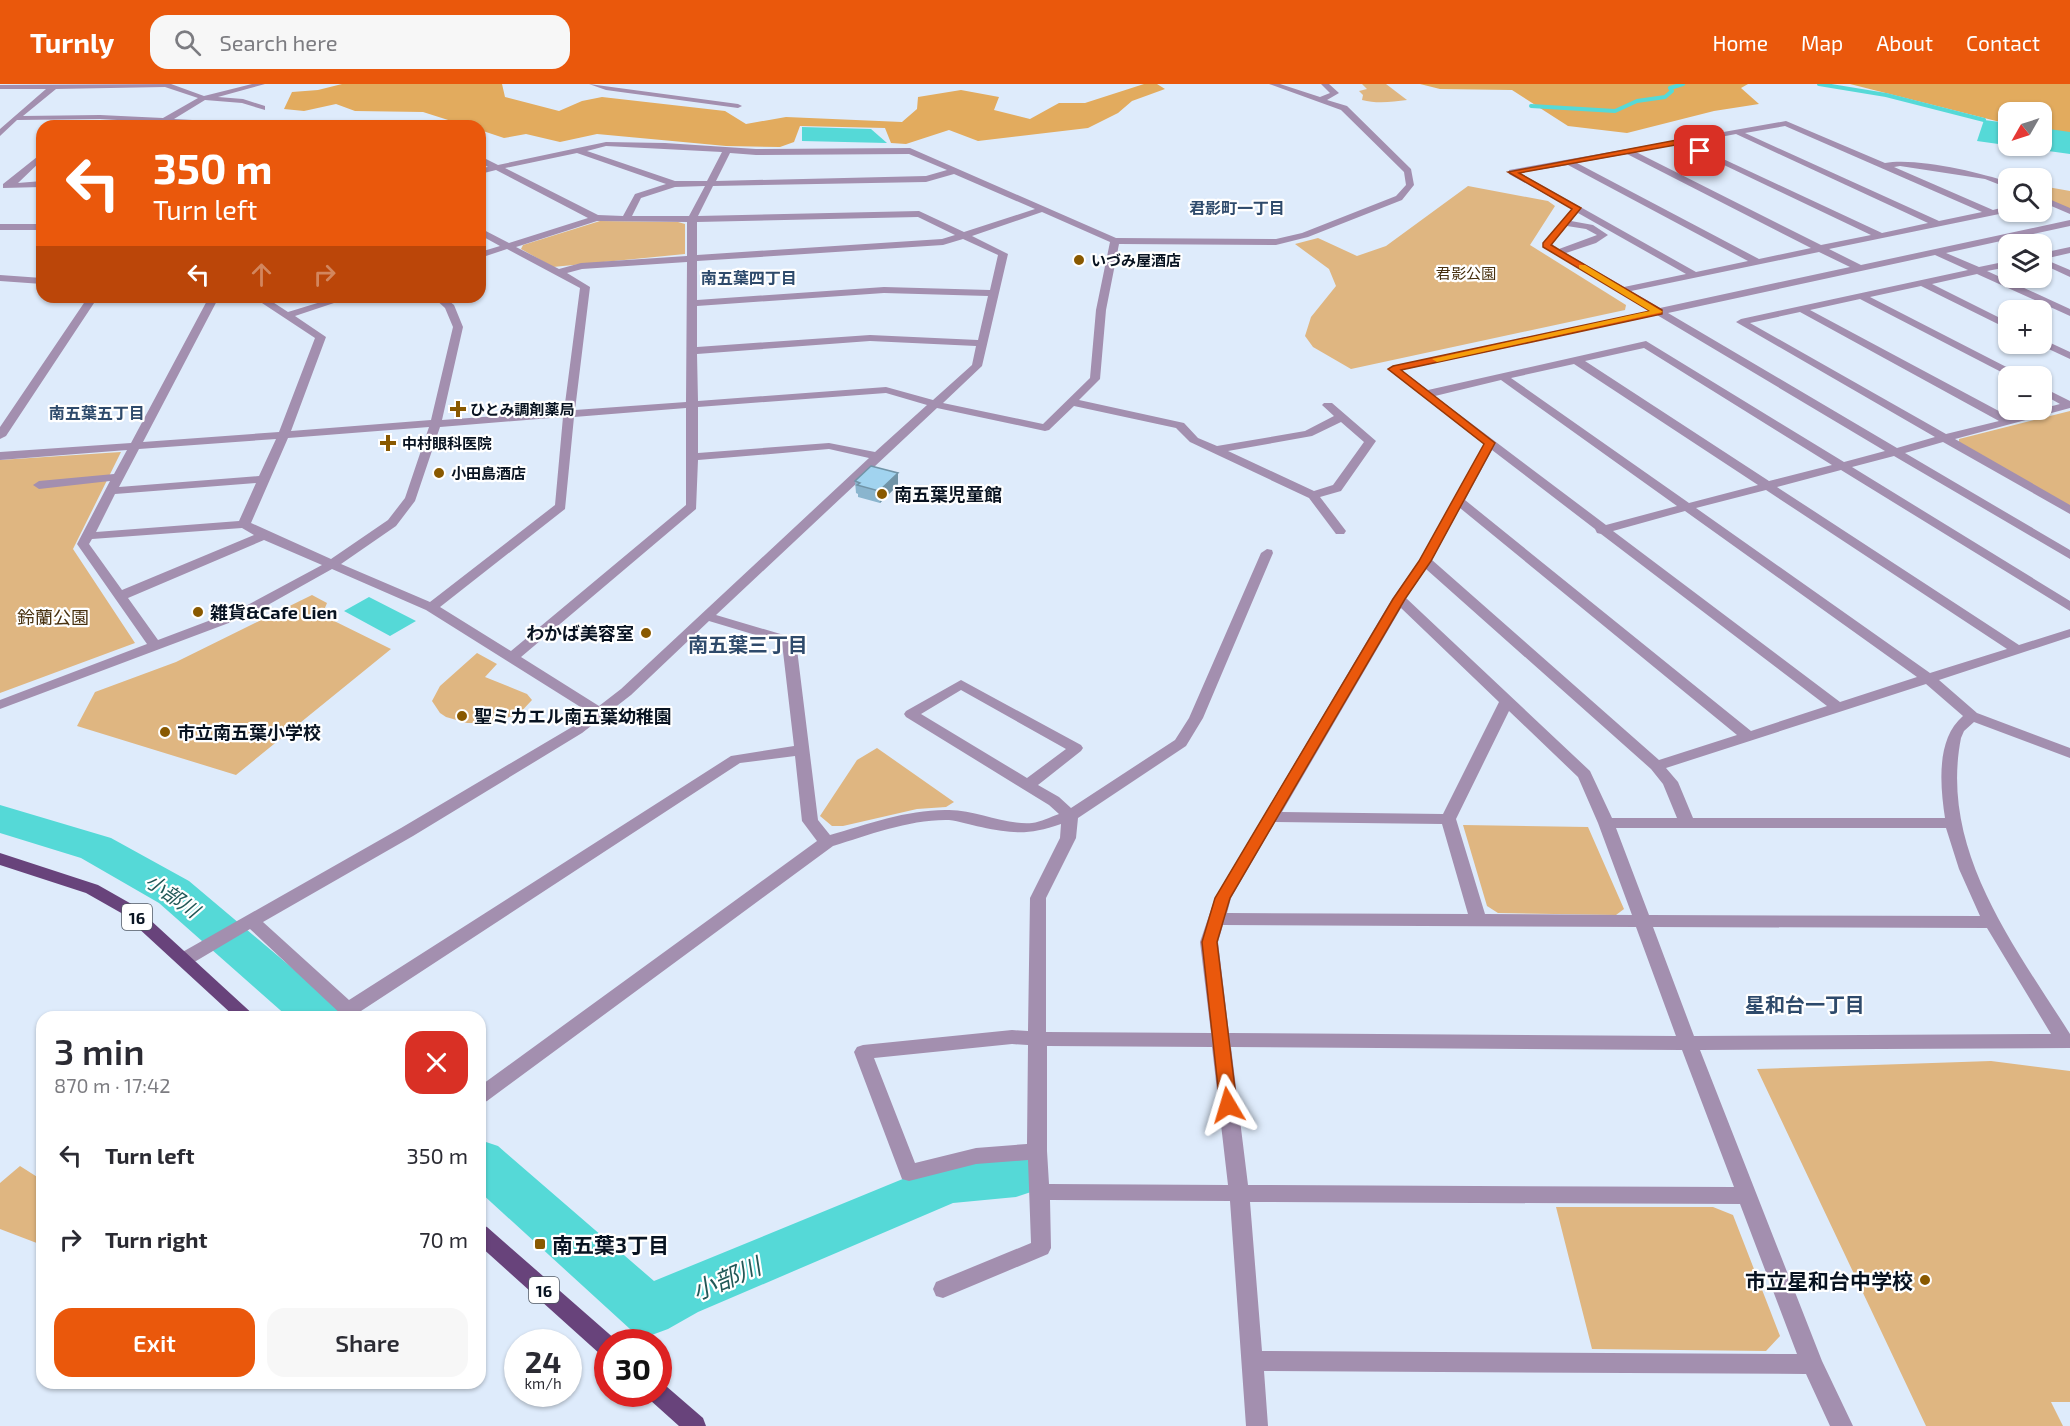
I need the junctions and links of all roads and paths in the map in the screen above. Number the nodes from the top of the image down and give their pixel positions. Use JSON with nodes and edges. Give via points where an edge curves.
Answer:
{"nodes":[{"id":1,"x":226,"y":84,"type":"edge"},
{"id":2,"x":261,"y":84,"type":"edge"},
{"id":3,"x":593,"y":84,"type":"edge"},
{"id":4,"x":1274,"y":84,"type":"edge"},
{"id":5,"x":1325,"y":84,"type":"edge"},
{"id":6,"x":56,"y":85,"type":"edge"},
{"id":7,"x":0,"y":87,"type":"edge"},
{"id":8,"x":240,"y":89,"type":"junction"},
{"id":9,"x":261,"y":95,"type":"dead end"},
{"id":10,"x":204,"y":98,"type":"junction"},
{"id":11,"x":1321,"y":100,"type":"junction"},
{"id":12,"x":738,"y":106,"type":"dead end"},
{"id":13,"x":262,"y":108,"type":"dead end"},
{"id":14,"x":15,"y":118,"type":"junction"},
{"id":15,"x":149,"y":120,"type":"edge"},
{"id":16,"x":167,"y":120,"type":"edge"},
{"id":17,"x":1737,"y":132,"type":"junction"},
{"id":18,"x":0,"y":134,"type":"edge"},
{"id":19,"x":1682,"y":142,"type":"junction"},
{"id":20,"x":579,"y":150,"type":"junction"},
{"id":21,"x":727,"y":151,"type":"junction"},
{"id":22,"x":1627,"y":152,"type":"junction"},
{"id":23,"x":36,"y":161,"type":"edge"},
{"id":24,"x":486,"y":162,"type":"edge"},
{"id":25,"x":1569,"y":162,"type":"junction"},
{"id":26,"x":1884,"y":166,"type":"junction"},
{"id":27,"x":497,"y":168,"type":"junction"},
{"id":28,"x":486,"y":170,"type":"edge"},
{"id":29,"x":954,"y":171,"type":"junction"},
{"id":30,"x":1998,"y":181,"type":"edge"},
{"id":31,"x":710,"y":183,"type":"junction"},
{"id":32,"x":36,"y":184,"type":"edge"},
{"id":33,"x":674,"y":184,"type":"junction"},
{"id":34,"x":4,"y":186,"type":"edge"},
{"id":35,"x":2052,"y":204,"type":"edge"},
{"id":36,"x":1577,"y":208,"type":"junction"},
{"id":37,"x":1041,"y":210,"type":"junction"},
{"id":38,"x":2070,"y":211,"type":"edge"},
{"id":39,"x":1998,"y":212,"type":"edge"},
{"id":40,"x":1993,"y":213,"type":"junction"},
{"id":41,"x":596,"y":218,"type":"junction"},
{"id":42,"x":626,"y":218,"type":"junction"},
{"id":43,"x":692,"y":219,"type":"junction"},
{"id":44,"x":1564,"y":223,"type":"junction"},
{"id":45,"x":2070,"y":223,"type":"edge"},
{"id":46,"x":1938,"y":224,"type":"junction"},
{"id":47,"x":0,"y":227,"type":"edge"},
{"id":48,"x":36,"y":227,"type":"edge"},
{"id":49,"x":486,"y":234,"type":"edge"},
{"id":50,"x":963,"y":235,"type":"junction"},
{"id":51,"x":1881,"y":236,"type":"junction"},
{"id":52,"x":1115,"y":241,"type":"junction"},
{"id":53,"x":508,"y":246,"type":"junction"},
{"id":54,"x":1822,"y":249,"type":"junction"},
{"id":55,"x":2070,"y":250,"type":"edge"},
{"id":56,"x":1937,"y":252,"type":"junction"},
{"id":57,"x":486,"y":253,"type":"edge"},
{"id":58,"x":1559,"y":253,"type":"junction"},
{"id":59,"x":2052,"y":254,"type":"edge"},
{"id":60,"x":692,"y":258,"type":"junction"},
{"id":61,"x":1758,"y":262,"type":"junction"},
{"id":62,"x":1998,"y":266,"type":"edge"},
{"id":63,"x":2052,"y":266,"type":"edge"},
{"id":64,"x":1859,"y":268,"type":"junction"},
{"id":65,"x":1978,"y":270,"type":"junction"},
{"id":66,"x":558,"y":273,"type":"junction"},
{"id":67,"x":2070,"y":274,"type":"edge"},
{"id":68,"x":1695,"y":275,"type":"junction"},
{"id":69,"x":0,"y":278,"type":"edge"},
{"id":70,"x":36,"y":281,"type":"edge"},
{"id":71,"x":1923,"y":283,"type":"junction"},
{"id":72,"x":1623,"y":290,"type":"junction"},
{"id":73,"x":993,"y":293,"type":"junction"},
{"id":74,"x":1861,"y":296,"type":"junction"},
{"id":75,"x":89,"y":303,"type":"edge"},
{"id":76,"x":211,"y":303,"type":"edge"},
{"id":77,"x":268,"y":303,"type":"edge"},
{"id":78,"x":328,"y":303,"type":"edge"},
{"id":79,"x":445,"y":303,"type":"edge"},
{"id":80,"x":692,"y":303,"type":"junction"},
{"id":81,"x":1801,"y":309,"type":"junction"},
{"id":82,"x":1659,"y":312,"type":"junction"},
{"id":83,"x":2070,"y":313,"type":"edge"},
{"id":84,"x":289,"y":315,"type":"junction"},
{"id":85,"x":1998,"y":321,"type":"edge"},
{"id":86,"x":982,"y":343,"type":"junction"},
{"id":87,"x":2052,"y":347,"type":"edge"},
{"id":88,"x":692,"y":351,"type":"junction"},
{"id":89,"x":2070,"y":356,"type":"edge"},
{"id":90,"x":1576,"y":360,"type":"junction"},
{"id":91,"x":1998,"y":367,"type":"edge"},
{"id":92,"x":1503,"y":377,"type":"junction"},
{"id":93,"x":1426,"y":394,"type":"junction"},
{"id":94,"x":2052,"y":395,"type":"edge"},
{"id":95,"x":1071,"y":402,"type":"junction"},
{"id":96,"x":690,"y":404,"type":"junction"},
{"id":97,"x":934,"y":404,"type":"junction"},
{"id":98,"x":1328,"y":405,"type":"dead end"},
{"id":99,"x":2070,"y":405,"type":"edge"},
{"id":100,"x":569,"y":414,"type":"junction"},
{"id":101,"x":1342,"y":417,"type":"junction"},
{"id":102,"x":2010,"y":422,"type":"junction"},
{"id":103,"x":436,"y":423,"type":"junction"},
{"id":104,"x":0,"y":436,"type":"edge"},
{"id":105,"x":284,"y":436,"type":"junction"},
{"id":106,"x":1945,"y":439,"type":"junction"},
{"id":107,"x":1490,"y":443,"type":"junction"},
{"id":108,"x":135,"y":446,"type":"junction"},
{"id":109,"x":1214,"y":450,"type":"junction"},
{"id":110,"x":1897,"y":452,"type":"junction"},
{"id":111,"x":0,"y":456,"type":"edge"},
{"id":112,"x":876,"y":456,"type":"junction"},
{"id":113,"x":693,"y":457,"type":"junction"},
{"id":114,"x":1843,"y":466,"type":"junction"},
{"id":115,"x":118,"y":477,"type":"junction"},
{"id":116,"x":265,"y":479,"type":"junction"},
{"id":117,"x":39,"y":485,"type":"dead end"},
{"id":118,"x":1767,"y":486,"type":"junction"},
{"id":119,"x":111,"y":491,"type":"junction"},
{"id":120,"x":1313,"y":495,"type":"junction"},
{"id":121,"x":1458,"y":500,"type":"junction"},
{"id":122,"x":1687,"y":507,"type":"junction"},
{"id":123,"x":2070,"y":510,"type":"edge"},
{"id":124,"x":244,"y":524,"type":"junction"},
{"id":125,"x":1601,"y":530,"type":"junction"},
{"id":126,"x":1340,"y":531,"type":"dead end"},
{"id":127,"x":264,"y":535,"type":"junction"},
{"id":128,"x":87,"y":536,"type":"junction"},
{"id":129,"x":1267,"y":553,"type":"dead end"},
{"id":130,"x":2070,"y":555,"type":"edge"},
{"id":131,"x":1425,"y":561,"type":"junction"},
{"id":132,"x":332,"y":564,"type":"junction"},
{"id":133,"x":120,"y":596,"type":"junction"},
{"id":134,"x":1399,"y":599,"type":"junction"},
{"id":135,"x":431,"y":607,"type":"junction"},
{"id":136,"x":2070,"y":607,"type":"edge"},
{"id":137,"x":706,"y":616,"type":"junction"},
{"id":138,"x":2070,"y":633,"type":"edge"},
{"id":139,"x":155,"y":646,"type":"junction"},
{"id":140,"x":2018,"y":650,"type":"junction"},
{"id":141,"x":513,"y":657,"type":"junction"},
{"id":142,"x":1929,"y":679,"type":"junction"},
{"id":143,"x":1507,"y":701,"type":"junction"},
{"id":144,"x":0,"y":705,"type":"edge"},
{"id":145,"x":1838,"y":708,"type":"junction"},
{"id":146,"x":600,"y":713,"type":"junction"},
{"id":147,"x":1972,"y":716,"type":"junction"},
{"id":148,"x":1748,"y":736,"type":"junction"},
{"id":149,"x":801,"y":750,"type":"junction"},
{"id":150,"x":2070,"y":753,"type":"edge"},
{"id":151,"x":1656,"y":766,"type":"junction"},
{"id":152,"x":1028,"y":785,"type":"junction"},
{"id":153,"x":1070,"y":816,"type":"junction"},
{"id":154,"x":1270,"y":817,"type":"junction"},
{"id":155,"x":1448,"y":819,"type":"junction"},
{"id":156,"x":1951,"y":822,"type":"junction"},
{"id":157,"x":1606,"y":823,"type":"junction"},
{"id":158,"x":1687,"y":823,"type":"junction"},
{"id":159,"x":827,"y":842,"type":"junction"},
{"id":160,"x":0,"y":859,"type":"edge"},
{"id":161,"x":1218,"y":919,"type":"junction"},
{"id":162,"x":252,"y":921,"type":"junction"},
{"id":163,"x":1479,"y":921,"type":"junction"},
{"id":164,"x":1644,"y":922,"type":"junction"},
{"id":165,"x":1993,"y":922,"type":"junction"},
{"id":166,"x":185,"y":959,"type":"junction"},
{"id":167,"x":241,"y":1011,"type":"edge"},
{"id":168,"x":349,"y":1011,"type":"edge"},
{"id":169,"x":357,"y":1011,"type":"edge"},
{"id":170,"x":1038,"y":1039,"type":"junction"},
{"id":171,"x":1220,"y":1039,"type":"junction"},
{"id":172,"x":2067,"y":1041,"type":"edge"},
{"id":173,"x":1688,"y":1043,"type":"junction"},
{"id":174,"x":486,"y":1092,"type":"edge"},
{"id":175,"x":1037,"y":1151,"type":"junction"},
{"id":176,"x":1041,"y":1192,"type":"junction"},
{"id":177,"x":1239,"y":1193,"type":"junction"},
{"id":178,"x":1748,"y":1196,"type":"junction"},
{"id":179,"x":486,"y":1238,"type":"edge"},
{"id":180,"x":943,"y":1289,"type":"dead end"},
{"id":181,"x":594,"y":1335,"type":"edge"},
{"id":182,"x":1253,"y":1361,"type":"junction"},
{"id":183,"x":1812,"y":1364,"type":"junction"},
{"id":184,"x":672,"y":1405,"type":"edge"},
{"id":185,"x":695,"y":1426,"type":"edge"},
{"id":186,"x":1257,"y":1426,"type":"edge"},
{"id":187,"x":1842,"y":1426,"type":"edge"}],
"edges":[{"from":1,"to":8,"type":"street"},
{"from":2,"to":8,"type":"street"},
{"from":3,"to":12,"type":"street"},
{"from":4,"to":11,"type":"street"},
{"from":5,"to":11,"type":"street","via":[[1335,93]]},
{"from":6,"to":7,"type":"street"},
{"from":6,"to":10,"type":"street","via":[[166,85]]},
{"from":6,"to":14,"type":"street"},
{"from":8,"to":9,"type":"street"},
{"from":8,"to":10,"type":"street"},
{"from":10,"to":13,"type":"street","via":[[243,101]]},
{"from":10,"to":16,"type":"street"},
{"from":11,"to":52,"type":"street","via":[[1344,108],[1408,171],[1410,185],[1400,198],[1305,235],[1276,242]]},
{"from":14,"to":15,"type":"street"},
{"from":14,"to":18,"type":"street"},
{"from":17,"to":19,"type":"street"},
{"from":17,"to":26,"type":"street","via":[[1786,123]]},
{"from":17,"to":46,"type":"street"},
{"from":19,"to":22,"type":"street"},
{"from":19,"to":51,"type":"street"},
{"from":20,"to":21,"type":"street","via":[[606,144]]},
{"from":20,"to":27,"type":"street"},
{"from":20,"to":33,"type":"street"},
{"from":21,"to":29,"type":"street","via":[[910,151]]},
{"from":21,"to":31,"type":"street"},
{"from":22,"to":25,"type":"street"},
{"from":22,"to":54,"type":"street"},
{"from":23,"to":34,"type":"street"},
{"from":24,"to":27,"type":"street"},
{"from":25,"to":36,"type":"street","via":[[1512,172]]},
{"from":25,"to":61,"type":"street"},
{"from":26,"to":30,"type":"street","via":[[1900,163]]},
{"from":26,"to":40,"type":"street"},
{"from":27,"to":28,"type":"street"},
{"from":27,"to":41,"type":"street"},
{"from":29,"to":31,"type":"street","via":[[926,180]]},
{"from":29,"to":37,"type":"street"},
{"from":31,"to":33,"type":"street"},
{"from":31,"to":43,"type":"street"},
{"from":32,"to":34,"type":"street"},
{"from":33,"to":42,"type":"street","via":[[638,196]]},
{"from":35,"to":38,"type":"street"},
{"from":36,"to":44,"type":"street"},
{"from":36,"to":68,"type":"street"},
{"from":37,"to":50,"type":"street"},
{"from":37,"to":52,"type":"street"},
{"from":39,"to":40,"type":"street"},
{"from":40,"to":46,"type":"street"},
{"from":41,"to":42,"type":"street"},
{"from":41,"to":53,"type":"street"},
{"from":42,"to":43,"type":"street"},
{"from":43,"to":50,"type":"street","via":[[919,214]]},
{"from":43,"to":60,"type":"street"},
{"from":44,"to":58,"type":"street","via":[[1546,245]]},
{"from":44,"to":58,"type":"street","via":[[1585,225],[1604,235],[1568,246]]},
{"from":45,"to":56,"type":"street"},
{"from":46,"to":51,"type":"street"},
{"from":47,"to":48,"type":"street"},
{"from":49,"to":53,"type":"street"},
{"from":50,"to":60,"type":"street","via":[[943,242]]},
{"from":50,"to":73,"type":"street","via":[[1003,254]]},
{"from":51,"to":54,"type":"street"},
{"from":52,"to":95,"type":"street","via":[[1108,265],[1095,379]]},
{"from":53,"to":57,"type":"street"},
{"from":53,"to":66,"type":"street"},
{"from":54,"to":61,"type":"street"},
{"from":54,"to":64,"type":"street"},
{"from":55,"to":59,"type":"street"},
{"from":56,"to":64,"type":"street"},
{"from":56,"to":65,"type":"street"},
{"from":58,"to":72,"type":"street"},
{"from":60,"to":66,"type":"street","via":[[582,266]]},
{"from":60,"to":80,"type":"street"},
{"from":61,"to":68,"type":"street"},
{"from":62,"to":65,"type":"street"},
{"from":63,"to":67,"type":"street"},
{"from":64,"to":82,"type":"street"},
{"from":65,"to":71,"type":"street"},
{"from":65,"to":83,"type":"street"},
{"from":66,"to":100,"type":"street","via":[[585,287]]},
{"from":68,"to":72,"type":"street"},
{"from":69,"to":70,"type":"street"},
{"from":71,"to":74,"type":"street"},
{"from":71,"to":85,"type":"street"},
{"from":72,"to":82,"type":"street"},
{"from":73,"to":80,"type":"street","via":[[884,290]]},
{"from":73,"to":86,"type":"street"},
{"from":74,"to":81,"type":"street"},
{"from":74,"to":91,"type":"street"},
{"from":75,"to":104,"type":"street"},
{"from":76,"to":108,"type":"street"},
{"from":77,"to":84,"type":"street"},
{"from":78,"to":84,"type":"street"},
{"from":79,"to":103,"type":"street","via":[[458,327]]},
{"from":80,"to":88,"type":"street"},
{"from":81,"to":102,"type":"street"},
{"from":81,"to":106,"type":"street","via":[[1741,322]]},
{"from":82,"to":93,"type":"street","via":[[1393,369]]},
{"from":82,"to":110,"type":"street"},
{"from":84,"to":105,"type":"street","via":[[321,337]]},
{"from":86,"to":88,"type":"street","via":[[870,338]]},
{"from":86,"to":97,"type":"street","via":[[977,366]]},
{"from":87,"to":89,"type":"street"},
{"from":88,"to":96,"type":"street"},
{"from":90,"to":92,"type":"street"},
{"from":90,"to":114,"type":"street","via":[[1646,344]]},
{"from":90,"to":118,"type":"street"},
{"from":92,"to":93,"type":"street"},
{"from":92,"to":122,"type":"street"},
{"from":93,"to":107,"type":"street"},
{"from":94,"to":99,"type":"street"},
{"from":95,"to":97,"type":"street","via":[[1045,428]]},
{"from":95,"to":109,"type":"street","via":[[1180,425],[1194,440]]},
{"from":96,"to":97,"type":"street","via":[[886,390]]},
{"from":96,"to":100,"type":"street"},
{"from":96,"to":113,"type":"street"},
{"from":97,"to":112,"type":"street"},
{"from":98,"to":101,"type":"street"},
{"from":99,"to":102,"type":"street"},
{"from":100,"to":103,"type":"street"},
{"from":100,"to":135,"type":"street","via":[[561,506]]},
{"from":101,"to":109,"type":"street","via":[[1308,434]]},
{"from":101,"to":120,"type":"street","via":[[1370,441],[1337,488]]},
{"from":102,"to":106,"type":"street"},
{"from":103,"to":105,"type":"street"},
{"from":103,"to":132,"type":"street","via":[[411,498],[392,523]]},
{"from":105,"to":108,"type":"street"},
{"from":105,"to":116,"type":"street"},
{"from":106,"to":110,"type":"street"},
{"from":106,"to":123,"type":"street"},
{"from":107,"to":121,"type":"street"},
{"from":107,"to":125,"type":"street"},
{"from":108,"to":111,"type":"street"},
{"from":108,"to":115,"type":"street"},
{"from":109,"to":120,"type":"street"},
{"from":110,"to":114,"type":"street"},
{"from":110,"to":130,"type":"street"},
{"from":112,"to":113,"type":"street","via":[[829,446]]},
{"from":112,"to":137,"type":"street"},
{"from":113,"to":141,"type":"street","via":[[692,506]]},
{"from":114,"to":118,"type":"street"},
{"from":114,"to":136,"type":"street"},
{"from":115,"to":117,"type":"street"},
{"from":115,"to":119,"type":"street"},
{"from":116,"to":119,"type":"street"},
{"from":116,"to":124,"type":"street"},
{"from":118,"to":122,"type":"street"},
{"from":118,"to":140,"type":"street"},
{"from":119,"to":128,"type":"street"},
{"from":120,"to":126,"type":"street"},
{"from":121,"to":131,"type":"street"},
{"from":121,"to":148,"type":"street"},
{"from":122,"to":125,"type":"street"},
{"from":122,"to":142,"type":"street"},
{"from":124,"to":127,"type":"street"},
{"from":124,"to":128,"type":"street"},
{"from":125,"to":145,"type":"street"},
{"from":127,"to":132,"type":"street"},
{"from":127,"to":133,"type":"street"},
{"from":128,"to":133,"type":"street","via":[[83,544]]},
{"from":129,"to":153,"type":"street","via":[[1196,718],[1181,743]]},
{"from":131,"to":134,"type":"street"},
{"from":131,"to":151,"type":"street"},
{"from":132,"to":135,"type":"street"},
{"from":132,"to":139,"type":"street","via":[[245,612]]},
{"from":133,"to":139,"type":"street"},
{"from":134,"to":143,"type":"street"},
{"from":134,"to":154,"type":"street"},
{"from":135,"to":141,"type":"street"},
{"from":137,"to":146,"type":"street"},
{"from":137,"to":149,"type":"street","via":[[789,641]]},
{"from":138,"to":140,"type":"street"},
{"from":139,"to":144,"type":"street"},
{"from":140,"to":142,"type":"street"},
{"from":141,"to":146,"type":"street"},
{"from":142,"to":145,"type":"street"},
{"from":142,"to":147,"type":"street"},
{"from":143,"to":155,"type":"street"},
{"from":143,"to":157,"type":"street","via":[[1586,775]]},
{"from":145,"to":148,"type":"street"},
{"from":146,"to":162,"type":"street","via":[[417,826]]},
{"from":147,"to":150,"type":"street"},
{"from":147,"to":156,"type":"street","via":[[1955,733],[1948,773]]},
{"from":148,"to":151,"type":"street"},
{"from":149,"to":159,"type":"street","via":[[810,821]]},
{"from":149,"to":169,"type":"street","via":[[736,759]]},
{"from":151,"to":158,"type":"street","via":[[1670,782]]},
{"from":152,"to":152,"type":"street","via":[[921,720],[911,714],[961,684],[1076,748]]},
{"from":152,"to":153,"type":"street"},
{"from":153,"to":159,"type":"street","via":[[1033,828],[950,815],[920,818]]},
{"from":153,"to":170,"type":"street","via":[[1068,838],[1038,898]]},
{"from":154,"to":155,"type":"street"},
{"from":154,"to":161,"type":"street","via":[[1222,898]]},
{"from":155,"to":163,"type":"street"},
{"from":156,"to":158,"type":"street"},
{"from":156,"to":165,"type":"street","via":[[1968,872]]},
{"from":157,"to":158,"type":"street"},
{"from":157,"to":164,"type":"street"},
{"from":159,"to":174,"type":"street"},
{"from":160,"to":166,"type":"main road","number":"16","via":[[92,889],[129,910]]},
{"from":161,"to":163,"type":"street"},
{"from":161,"to":171,"type":"street","via":[[1209,942]]},
{"from":162,"to":166,"type":"street"},
{"from":162,"to":168,"type":"street"},
{"from":163,"to":164,"type":"street"},
{"from":164,"to":165,"type":"street"},
{"from":164,"to":173,"type":"street"},
{"from":165,"to":172,"type":"street"},
{"from":166,"to":167,"type":"main road","number":"16"},
{"from":170,"to":171,"type":"street"},
{"from":170,"to":175,"type":"street"},
{"from":170,"to":175,"type":"street","via":[[1012,1037],[863,1052],[909,1173],[976,1156]]},
{"from":171,"to":173,"type":"street"},
{"from":171,"to":177,"type":"street"},
{"from":172,"to":173,"type":"street"},
{"from":173,"to":178,"type":"street"},
{"from":175,"to":176,"type":"street"},
{"from":176,"to":177,"type":"street"},
{"from":176,"to":180,"type":"street","via":[[1041,1248]]},
{"from":177,"to":178,"type":"street"},
{"from":177,"to":182,"type":"street"},
{"from":178,"to":183,"type":"street"},
{"from":179,"to":181,"type":"main road","number":"16"},
{"from":182,"to":183,"type":"street"},
{"from":182,"to":186,"type":"street"},
{"from":183,"to":187,"type":"street"},
{"from":184,"to":185,"type":"main road"}]}
